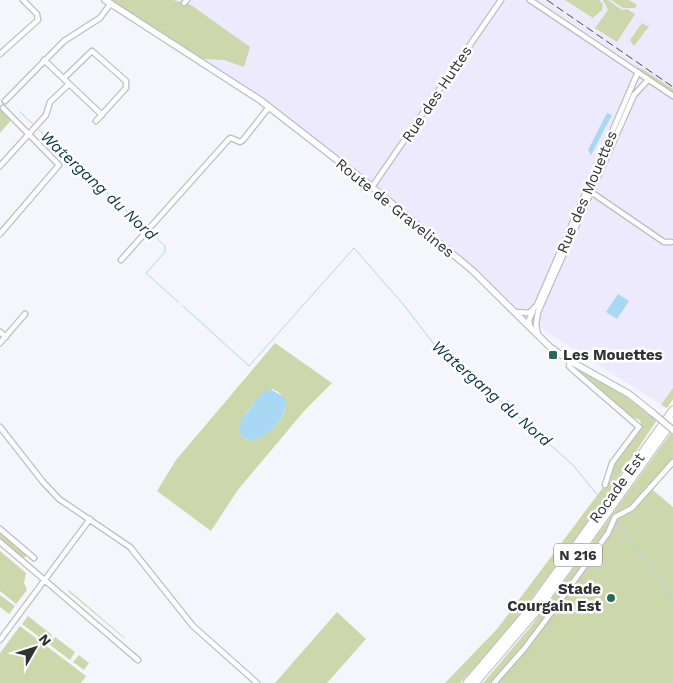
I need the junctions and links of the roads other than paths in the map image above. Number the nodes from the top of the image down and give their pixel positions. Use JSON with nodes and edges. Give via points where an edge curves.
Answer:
{"nodes":[{"id":1,"x":23,"y":0,"type":"edge"},
{"id":2,"x":501,"y":0,"type":"edge"},
{"id":3,"x":530,"y":0,"type":"edge"},
{"id":4,"x":108,"y":2,"type":"edge"},
{"id":5,"x":0,"y":54,"type":"edge"},
{"id":6,"x":44,"y":60,"type":"junction"},
{"id":7,"x":638,"y":72,"type":"junction"},
{"id":8,"x":64,"y":78,"type":"junction"},
{"id":9,"x":648,"y":80,"type":"junction"},
{"id":10,"x":69,"y":84,"type":"junction"},
{"id":11,"x":673,"y":96,"type":"edge"},
{"id":12,"x":3,"y":101,"type":"edge"},
{"id":13,"x":2,"y":107,"type":"edge"},
{"id":14,"x":269,"y":107,"type":"junction"},
{"id":15,"x":102,"y":115,"type":"junction"},
{"id":16,"x":96,"y":122,"type":"dead end"},
{"id":17,"x":28,"y":133,"type":"junction"},
{"id":18,"x":0,"y":166,"type":"edge"},
{"id":19,"x":372,"y":188,"type":"junction"},
{"id":20,"x":589,"y":191,"type":"junction"},
{"id":21,"x":0,"y":234,"type":"edge"},
{"id":22,"x":670,"y":242,"type":"dead end"},
{"id":23,"x":121,"y":260,"type":"dead end"},
{"id":24,"x":512,"y":310,"type":"junction"},
{"id":25,"x":536,"y":311,"type":"junction"},
{"id":26,"x":25,"y":314,"type":"dead end"},
{"id":27,"x":521,"y":320,"type":"junction"},
{"id":28,"x":529,"y":322,"type":"junction"},
{"id":29,"x":531,"y":330,"type":"junction"},
{"id":30,"x":0,"y":332,"type":"edge"},
{"id":31,"x":6,"y":336,"type":"junction"},
{"id":32,"x":541,"y":339,"type":"junction"},
{"id":33,"x":0,"y":343,"type":"edge"},
{"id":34,"x":570,"y":361,"type":"junction"},
{"id":35,"x":673,"y":410,"type":"edge"},
{"id":36,"x":673,"y":421,"type":"edge"},
{"id":37,"x":0,"y":427,"type":"edge"},
{"id":38,"x":673,"y":430,"type":"edge"},
{"id":39,"x":673,"y":462,"type":"edge"},
{"id":40,"x":605,"y":485,"type":"dead end"},
{"id":41,"x":90,"y":519,"type":"junction"},
{"id":42,"x":0,"y":529,"type":"edge"},
{"id":43,"x":0,"y":542,"type":"edge"},
{"id":44,"x":25,"y":563,"type":"junction"},
{"id":45,"x":44,"y":580,"type":"junction"},
{"id":46,"x":0,"y":640,"type":"edge"},
{"id":47,"x":138,"y":660,"type":"dead end"},
{"id":48,"x":257,"y":683,"type":"edge"},
{"id":49,"x":467,"y":683,"type":"edge"},
{"id":50,"x":476,"y":683,"type":"edge"},
{"id":51,"x":494,"y":683,"type":"edge"}],
"edges":[{"from":1,"to":5,"type":"street","via":[[39,18]]},
{"from":2,"to":19,"type":"street","name":"Rue des Huttes"},
{"from":3,"to":7,"type":"street"},
{"from":4,"to":6,"type":"street","via":[[100,18],[66,39]]},
{"from":4,"to":14,"type":"main road","name":"Route de Gravelines"},
{"from":6,"to":8,"type":"street"},
{"from":6,"to":12,"type":"street"},
{"from":7,"to":9,"type":"street"},
{"from":7,"to":20,"type":"street","name":"Rue des Mouettes"},
{"from":8,"to":10,"type":"street"},
{"from":8,"to":15,"type":"street","via":[[90,51],[108,63],[127,86]]},
{"from":9,"to":11,"type":"street"},
{"from":9,"to":20,"type":"street","name":"Rue des Mouettes","via":[[634,95]]},
{"from":10,"to":15,"type":"street"},
{"from":10,"to":17,"type":"street","via":[[50,102],[46,115]]},
{"from":12,"to":13,"type":"street","via":[[6,105]]},
{"from":13,"to":17,"type":"street"},
{"from":14,"to":19,"type":"main road","name":"Route de Gravelines"},
{"from":14,"to":23,"type":"street","via":[[243,140],[228,139]]},
{"from":15,"to":16,"type":"street"},
{"from":17,"to":18,"type":"street"},
{"from":17,"to":21,"type":"street","via":[[59,165]]},
{"from":19,"to":24,"type":"main road","name":"Route de Gravelines","via":[[476,274]]},
{"from":20,"to":22,"type":"street","via":[[664,242]]},
{"from":20,"to":25,"type":"street","name":"Rue des Mouettes"},
{"from":24,"to":25,"type":"street","via":[[524,314]]},
{"from":24,"to":27,"type":"main road","name":"Route de Gravelines"},
{"from":25,"to":28,"type":"street","name":"Rue des Mouettes"},
{"from":25,"to":32,"type":"street","name":"Rue des Mouettes","via":[[536,327]]},
{"from":26,"to":31,"type":"street"},
{"from":27,"to":28,"type":"street"},
{"from":27,"to":29,"type":"main road","name":"Route de Gravelines"},
{"from":28,"to":29,"type":"street"},
{"from":29,"to":32,"type":"main road","name":"Route de Gravelines"},
{"from":30,"to":31,"type":"street"},
{"from":31,"to":33,"type":"street"},
{"from":32,"to":34,"type":"main road","name":"Route de Gravelines"},
{"from":34,"to":38,"type":"main road","name":"Route de Gravelines","bridge":true,"via":[[623,390]]},
{"from":34,"to":40,"type":"street","via":[[572,370],[639,427],[614,461]]},
{"from":35,"to":49,"type":"highway","name":"Rocade Est","number":"N 216","via":[[530,609]]},
{"from":36,"to":50,"type":"highway","name":"Rocade Est","number":"N 216","via":[[540,607]]},
{"from":37,"to":41,"type":"street","via":[[57,497]]},
{"from":39,"to":51,"type":"street","via":[[634,506],[615,517],[608,533],[557,606]]},
{"from":41,"to":45,"type":"street"},
{"from":41,"to":48,"type":"street","via":[[135,552],[193,626]]},
{"from":42,"to":44,"type":"street","via":[[33,557]]},
{"from":43,"to":44,"type":"street"},
{"from":44,"to":45,"type":"street"},
{"from":45,"to":46,"type":"street"},
{"from":45,"to":47,"type":"street"}]}
